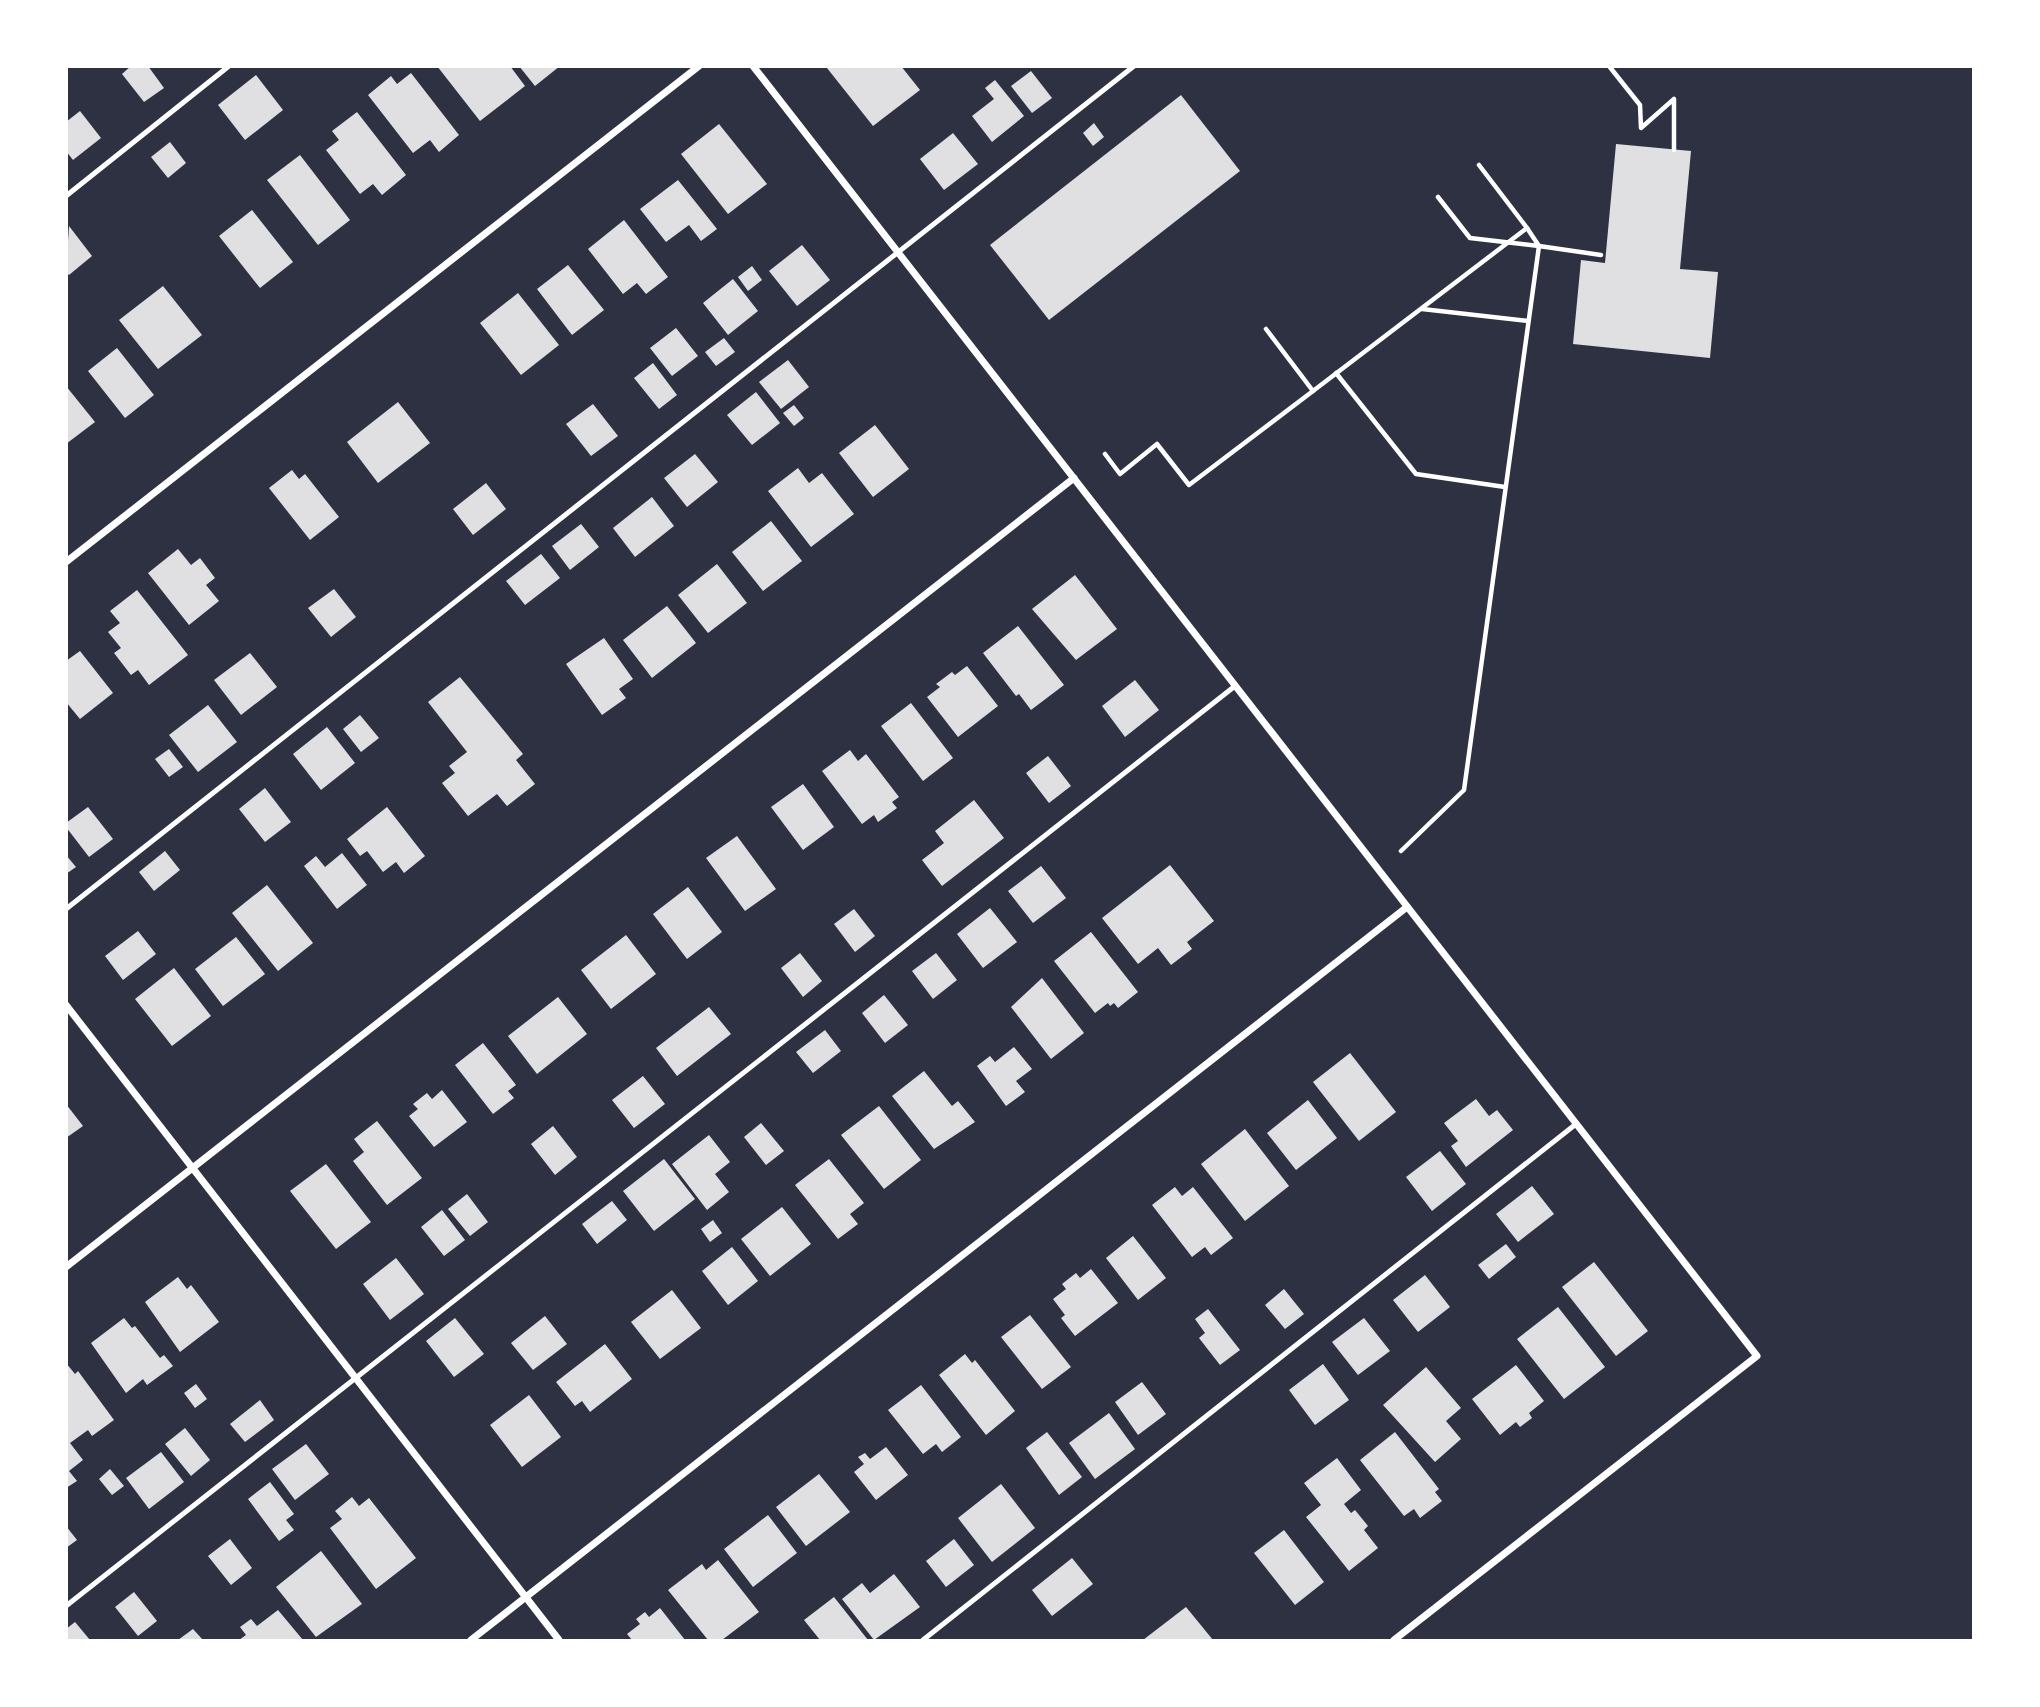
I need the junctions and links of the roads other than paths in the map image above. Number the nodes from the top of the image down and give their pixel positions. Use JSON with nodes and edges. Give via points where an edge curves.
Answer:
{"nodes":[{"id":1,"x":229,"y":66,"type":"edge"},
{"id":2,"x":699,"y":66,"type":"edge"},
{"id":3,"x":753,"y":66,"type":"edge"},
{"id":4,"x":1133,"y":66,"type":"edge"},
{"id":5,"x":66,"y":196,"type":"edge"},
{"id":6,"x":899,"y":254,"type":"junction"},
{"id":7,"x":1073,"y":478,"type":"junction"},
{"id":8,"x":66,"y":562,"type":"edge"},
{"id":9,"x":1235,"y":686,"type":"junction"},
{"id":10,"x":1407,"y":907,"type":"junction"},
{"id":11,"x":66,"y":909,"type":"edge"},
{"id":12,"x":66,"y":1005,"type":"edge"},
{"id":13,"x":1576,"y":1124,"type":"junction"},
{"id":14,"x":192,"y":1167,"type":"junction"},
{"id":15,"x":66,"y":1267,"type":"edge"},
{"id":16,"x":357,"y":1380,"type":"junction"},
{"id":17,"x":526,"y":1598,"type":"junction"},
{"id":18,"x":66,"y":1605,"type":"edge"},
{"id":19,"x":471,"y":1640,"type":"edge"},
{"id":20,"x":559,"y":1640,"type":"edge"},
{"id":21,"x":923,"y":1640,"type":"edge"},
{"id":22,"x":1394,"y":1640,"type":"edge"}],
"edges":[{"from":1,"to":5,"type":"lane"},
{"from":2,"to":8,"type":"street"},
{"from":3,"to":6,"type":"street"},
{"from":4,"to":6,"type":"lane"},
{"from":6,"to":7,"type":"street"},
{"from":6,"to":11,"type":"lane"},
{"from":7,"to":9,"type":"street"},
{"from":7,"to":14,"type":"street"},
{"from":9,"to":10,"type":"street"},
{"from":9,"to":16,"type":"lane"},
{"from":10,"to":13,"type":"street"},
{"from":10,"to":17,"type":"street"},
{"from":12,"to":14,"type":"street"},
{"from":13,"to":21,"type":"lane"},
{"from":13,"to":22,"type":"street","via":[[1756,1356]]},
{"from":14,"to":15,"type":"street"},
{"from":14,"to":16,"type":"street"},
{"from":16,"to":17,"type":"street"},
{"from":16,"to":18,"type":"lane"},
{"from":17,"to":19,"type":"street"},
{"from":17,"to":20,"type":"street"}]}
